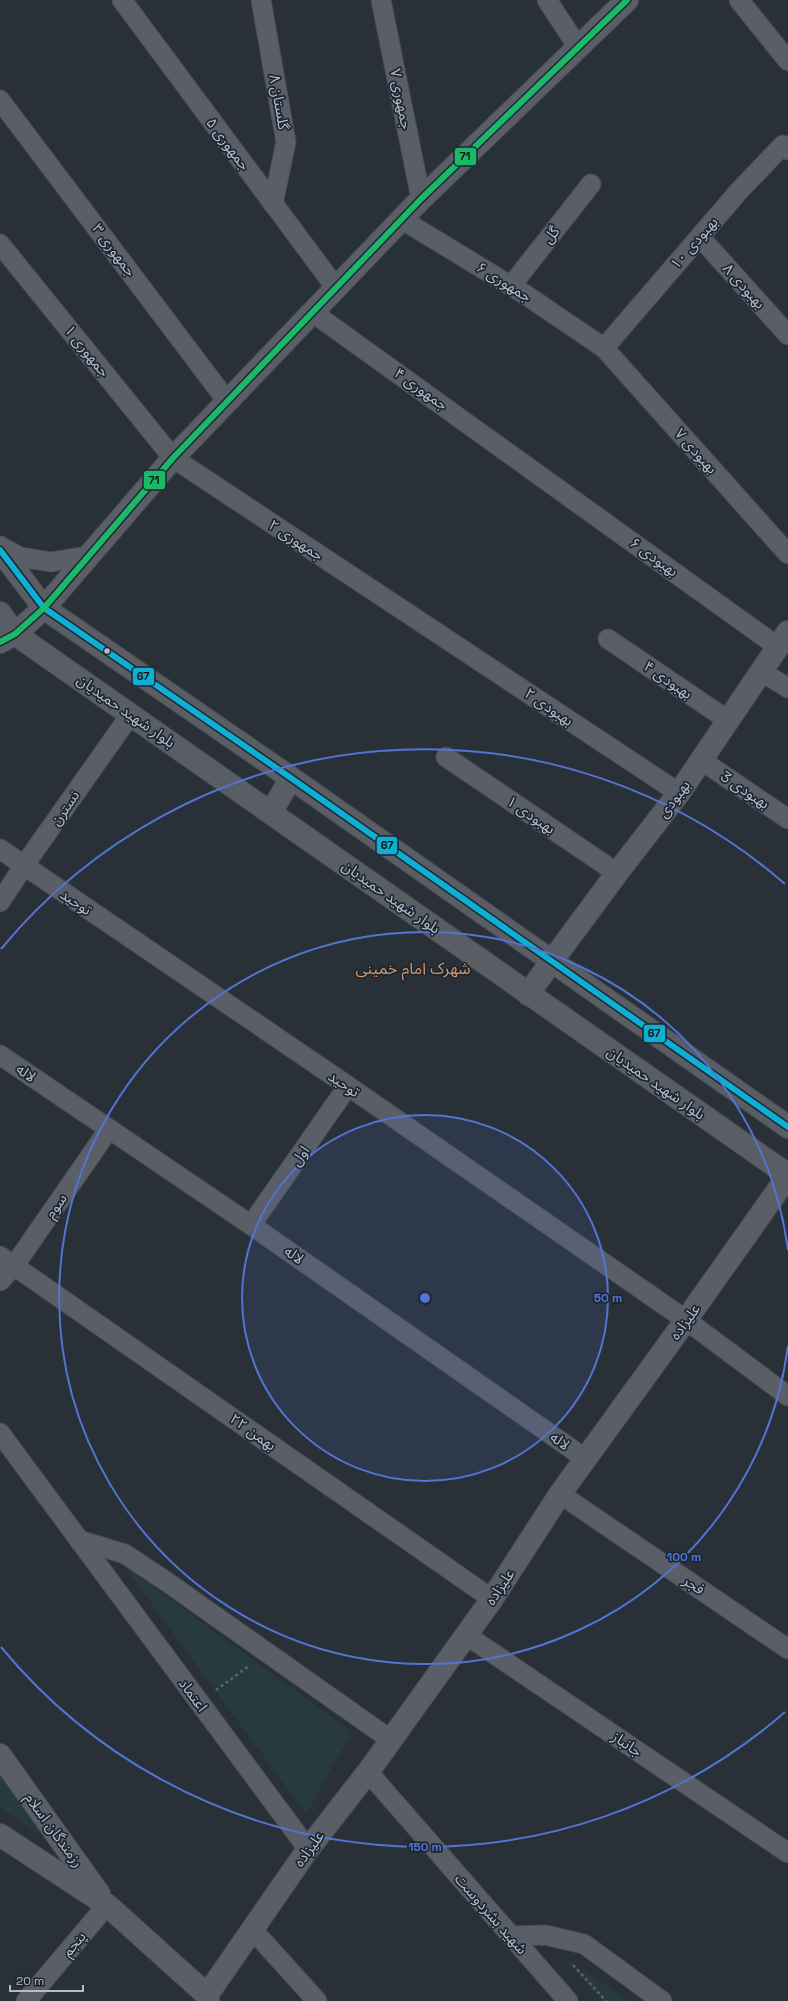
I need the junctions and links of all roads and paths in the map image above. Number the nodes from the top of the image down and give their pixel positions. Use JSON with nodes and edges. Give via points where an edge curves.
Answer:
{"nodes":[{"id":1,"x":122,"y":0,"type":"edge"},
{"id":2,"x":261,"y":0,"type":"edge"},
{"id":3,"x":381,"y":0,"type":"edge"},
{"id":4,"x":547,"y":0,"type":"edge"},
{"id":5,"x":627,"y":0,"type":"edge"},
{"id":6,"x":739,"y":0,"type":"edge"},
{"id":7,"x":578,"y":47,"type":"junction"},
{"id":8,"x":788,"y":61,"type":"edge"},
{"id":9,"x":0,"y":100,"type":"edge"},
{"id":10,"x":788,"y":150,"type":"edge"},
{"id":11,"x":591,"y":184,"type":"dead end"},
{"id":12,"x":421,"y":199,"type":"junction"},
{"id":13,"x":273,"y":204,"type":"junction"},
{"id":14,"x":402,"y":219,"type":"junction"},
{"id":15,"x":700,"y":237,"type":"junction"},
{"id":16,"x":0,"y":244,"type":"edge"},
{"id":17,"x":511,"y":286,"type":"junction"},
{"id":18,"x":336,"y":288,"type":"junction"},
{"id":19,"x":312,"y":312,"type":"junction"},
{"id":20,"x":788,"y":334,"type":"edge"},
{"id":21,"x":604,"y":348,"type":"junction"},
{"id":22,"x":227,"y":401,"type":"junction"},
{"id":23,"x":173,"y":458,"type":"junction"},
{"id":24,"x":529,"y":466,"type":"joint"},
{"id":25,"x":0,"y":546,"type":"edge"},
{"id":26,"x":0,"y":550,"type":"edge"},
{"id":27,"x":788,"y":554,"type":"edge"},
{"id":28,"x":88,"y":556,"type":"junction"},
{"id":29,"x":44,"y":608,"type":"junction"},
{"id":30,"x":0,"y":613,"type":"edge"},
{"id":31,"x":420,"y":621,"type":"joint"},
{"id":32,"x":8,"y":638,"type":"edge"},
{"id":33,"x":608,"y":639,"type":"dead end"},
{"id":34,"x":783,"y":640,"type":"edge"},
{"id":35,"x":762,"y":672,"type":"junction"},
{"id":36,"x":788,"y":688,"type":"edge"},
{"id":37,"x":131,"y":714,"type":"junction"},
{"id":38,"x":729,"y":721,"type":"junction"},
{"id":39,"x":446,"y":757,"type":"dead end"},
{"id":40,"x":701,"y":760,"type":"junction"},
{"id":41,"x":291,"y":778,"type":"junction"},
{"id":42,"x":679,"y":793,"type":"junction"},
{"id":43,"x":271,"y":812,"type":"junction"},
{"id":44,"x":788,"y":819,"type":"edge"},
{"id":45,"x":0,"y":849,"type":"edge"},
{"id":46,"x":23,"y":867,"type":"junction"},
{"id":47,"x":617,"y":873,"type":"junction"},
{"id":48,"x":0,"y":902,"type":"edge"},
{"id":49,"x":552,"y":961,"type":"junction"},
{"id":50,"x":528,"y":994,"type":"junction"},
{"id":51,"x":0,"y":1055,"type":"edge"},
{"id":52,"x":348,"y":1086,"type":"junction"},
{"id":53,"x":788,"y":1127,"type":"edge"},
{"id":54,"x":109,"y":1128,"type":"junction"},
{"id":55,"x":788,"y":1176,"type":"edge"},
{"id":56,"x":251,"y":1225,"type":"junction"},
{"id":57,"x":7,"y":1261,"type":"edge"},
{"id":58,"x":0,"y":1282,"type":"edge"},
{"id":59,"x":686,"y":1320,"type":"junction"},
{"id":60,"x":788,"y":1396,"type":"edge"},
{"id":61,"x":0,"y":1433,"type":"edge"},
{"id":62,"x":586,"y":1459,"type":"junction"},
{"id":63,"x":560,"y":1494,"type":"junction"},
{"id":64,"x":79,"y":1540,"type":"junction"},
{"id":65,"x":492,"y":1599,"type":"junction"},
{"id":66,"x":466,"y":1635,"type":"junction"},
{"id":67,"x":788,"y":1649,"type":"edge"},
{"id":68,"x":267,"y":1652,"type":"junction"},
{"id":69,"x":199,"y":1703,"type":"junction"},
{"id":70,"x":391,"y":1740,"type":"junction"},
{"id":71,"x":0,"y":1755,"type":"edge"},
{"id":72,"x":368,"y":1772,"type":"junction"},
{"id":73,"x":0,"y":1834,"type":"edge"},
{"id":74,"x":308,"y":1850,"type":"junction"},
{"id":75,"x":788,"y":1853,"type":"edge"},
{"id":76,"x":107,"y":1905,"type":"junction"},
{"id":77,"x":252,"y":1930,"type":"junction"},
{"id":78,"x":511,"y":1936,"type":"junction"},
{"id":79,"x":571,"y":1963,"type":"dead end"},
{"id":80,"x":206,"y":1999,"type":"edge"},
{"id":81,"x":26,"y":2001,"type":"edge"},
{"id":82,"x":317,"y":2001,"type":"edge"},
{"id":83,"x":568,"y":2001,"type":"edge"},
{"id":84,"x":606,"y":2001,"type":"edge"},
{"id":85,"x":662,"y":2001,"type":"edge"}],
"edges":[{"from":1,"to":13,"type":"street","name":"جمهوری ۵"},
{"from":2,"to":13,"type":"street","name":"گلستان ۸","via":[[286,142]]},
{"from":3,"to":12,"type":"street","name":"جمهوری ۷"},
{"from":4,"to":7,"type":"street"},
{"from":5,"to":7,"type":"street"},
{"from":6,"to":8,"type":"street"},
{"from":7,"to":12,"type":"street"},
{"from":9,"to":22,"type":"street","name":"جمهوری ۳"},
{"from":10,"to":15,"type":"street","name":"بهبودی ۱۰","via":[[783,145]]},
{"from":11,"to":17,"type":"street","name":"گل"},
{"from":12,"to":14,"type":"street"},
{"from":13,"to":18,"type":"street","name":"جمهوری ۵"},
{"from":14,"to":17,"type":"street","name":"جمهوری ۶"},
{"from":14,"to":18,"type":"street"},
{"from":15,"to":20,"type":"street","name":"بهبودی ۸"},
{"from":15,"to":21,"type":"street","name":"بهبودی ۱۰"},
{"from":16,"to":23,"type":"street","name":"جمهوری ۱"},
{"from":17,"to":21,"type":"street","name":"جمهوری ۶"},
{"from":18,"to":19,"type":"street"},
{"from":19,"to":22,"type":"street"},
{"from":19,"to":24,"type":"street","name":"جمهوری ۴"},
{"from":21,"to":27,"type":"street","name":"بهبودی ۷"},
{"from":22,"to":23,"type":"street"},
{"from":23,"to":28,"type":"street"},
{"from":23,"to":31,"type":"street","name":"جمهوری ۲"},
{"from":24,"to":34,"type":"street","name":"بهبودی ۶"},
{"from":25,"to":28,"type":"street","via":[[20,557],[51,562]]},
{"from":26,"to":29,"type":"main road"},
{"from":28,"to":29,"type":"street"},
{"from":29,"to":32,"type":"street"},
{"from":29,"to":41,"type":"main road"},
{"from":30,"to":32,"type":"main road","name":"بلوار شهید حمیدیان"},
{"from":31,"to":42,"type":"street","name":"بهبودی ۲"},
{"from":32,"to":37,"type":"main road","name":"بلوار شهید حمیدیان"},
{"from":33,"to":38,"type":"street","name":"بهبودی ۴"},
{"from":34,"to":35,"type":"street","name":"بهبودی"},
{"from":35,"to":36,"type":"street"},
{"from":35,"to":38,"type":"street","name":"بهبودی"},
{"from":37,"to":43,"type":"main road","name":"بلوار شهید حمیدیان"},
{"from":37,"to":46,"type":"street","name":"نسترن"},
{"from":38,"to":40,"type":"street","name":"بهبودی"},
{"from":39,"to":47,"type":"street","name":"بهبودی ۱"},
{"from":40,"to":42,"type":"street","name":"بهبودی"},
{"from":40,"to":44,"type":"street","name":"بهبودی 3"},
{"from":41,"to":43,"type":"main road"},
{"from":41,"to":49,"type":"main road"},
{"from":42,"to":47,"type":"street","name":"بهبودی"},
{"from":43,"to":50,"type":"main road","name":"بلوار شهید حمیدیان"},
{"from":45,"to":46,"type":"street","name":"توحید"},
{"from":46,"to":48,"type":"street","name":"نسترن"},
{"from":46,"to":52,"type":"street","name":"توحید"},
{"from":47,"to":49,"type":"street","name":"بهبودی"},
{"from":49,"to":50,"type":"main road"},
{"from":49,"to":53,"type":"main road"},
{"from":50,"to":55,"type":"main road","name":"بلوار شهید حمیدیان"},
{"from":51,"to":54,"type":"street","name":"لاله"},
{"from":52,"to":56,"type":"street","name":"اول"},
{"from":52,"to":59,"type":"street","name":"توحید"},
{"from":54,"to":56,"type":"street","name":"لاله"},
{"from":54,"to":57,"type":"street","name":"سوم"},
{"from":55,"to":59,"type":"street","name":"علیزاده"},
{"from":56,"to":62,"type":"street","name":"لاله"},
{"from":57,"to":58,"type":"street","name":"سوم"},
{"from":57,"to":65,"type":"street","name":"۲۲ بهمن"},
{"from":59,"to":60,"type":"street","name":"توحید"},
{"from":59,"to":62,"type":"street","name":"علیزاده"},
{"from":61,"to":64,"type":"street","name":"اعتماد"},
{"from":62,"to":63,"type":"street","name":"علیزاده"},
{"from":63,"to":65,"type":"street","name":"علیزاده"},
{"from":63,"to":67,"type":"street","name":"فجر"},
{"from":64,"to":68,"type":"street","via":[[124,1554]]},
{"from":64,"to":69,"type":"street","name":"اعتماد"},
{"from":65,"to":66,"type":"street","name":"علیزاده"},
{"from":66,"to":70,"type":"street","name":"علیزاده"},
{"from":66,"to":75,"type":"street","name":"جانباز"},
{"from":68,"to":69,"type":"path"},
{"from":68,"to":70,"type":"street"},
{"from":69,"to":74,"type":"street","name":"اعتماد"},
{"from":70,"to":72,"type":"street","name":"علیزاده"},
{"from":71,"to":76,"type":"street","name":"رزمندگان اسلام"},
{"from":72,"to":74,"type":"street","name":"علیزاده"},
{"from":72,"to":78,"type":"street","name":"شهید بشردوست"},
{"from":73,"to":76,"type":"street","name":"رزمندگان اسلام"},
{"from":74,"to":77,"type":"street","name":"علیزاده"},
{"from":76,"to":80,"type":"street","name":"رزمندگان اسلام"},
{"from":76,"to":81,"type":"street","name":"پنجم"},
{"from":77,"to":80,"type":"street","name":"علیزاده"},
{"from":77,"to":82,"type":"street"},
{"from":78,"to":83,"type":"street","name":"شهید بشردوست"},
{"from":78,"to":85,"type":"street","via":[[545,1935],[584,1944]]},
{"from":79,"to":84,"type":"path"}]}
